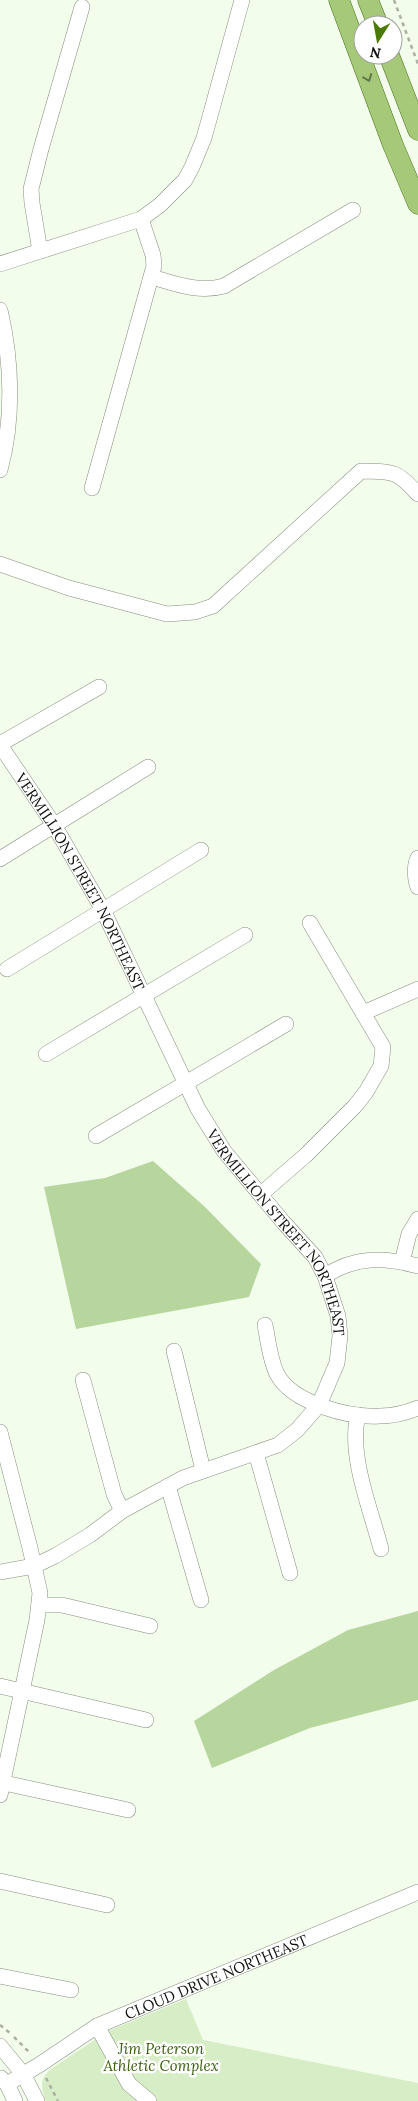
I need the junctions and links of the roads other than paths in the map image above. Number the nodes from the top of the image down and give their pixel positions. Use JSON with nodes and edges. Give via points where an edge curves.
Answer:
{"nodes":[{"id":1,"x":242,"y":0,"type":"edge"},
{"id":2,"x":339,"y":0,"type":"edge"},
{"id":3,"x":368,"y":0,"type":"edge"},
{"id":4,"x":82,"y":7,"type":"dead end"},
{"id":5,"x":374,"y":15,"type":"edge"},
{"id":6,"x":393,"y":65,"type":"edge"},
{"id":7,"x":418,"y":130,"type":"edge"},
{"id":8,"x":418,"y":204,"type":"edge"},
{"id":9,"x":353,"y":210,"type":"dead end"},
{"id":10,"x":141,"y":219,"type":"junction"},
{"id":11,"x":40,"y":251,"type":"junction"},
{"id":12,"x":0,"y":264,"type":"edge"},
{"id":13,"x":152,"y":277,"type":"junction"},
{"id":14,"x":0,"y":310,"type":"edge"},
{"id":15,"x":0,"y":470,"type":"edge"},
{"id":16,"x":92,"y":488,"type":"dead end"},
{"id":17,"x":418,"y":494,"type":"edge"},
{"id":18,"x":0,"y":564,"type":"edge"},
{"id":19,"x":99,"y":687,"type":"dead end"},
{"id":20,"x":0,"y":745,"type":"edge"},
{"id":21,"x":148,"y":766,"type":"dead end"},
{"id":22,"x":54,"y":825,"type":"junction"},
{"id":23,"x":200,"y":850,"type":"dead end"},
{"id":24,"x":418,"y":858,"type":"edge"},
{"id":25,"x":0,"y":859,"type":"edge"},
{"id":26,"x":418,"y":887,"type":"edge"},
{"id":27,"x":104,"y":910,"type":"junction"},
{"id":28,"x":310,"y":923,"type":"dead end"},
{"id":29,"x":245,"y":935,"type":"dead end"},
{"id":30,"x":7,"y":969,"type":"dead end"},
{"id":31,"x":418,"y":989,"type":"edge"},
{"id":32,"x":145,"y":996,"type":"junction"},
{"id":33,"x":363,"y":1013,"type":"junction"},
{"id":34,"x":286,"y":1024,"type":"dead end"},
{"id":35,"x":46,"y":1054,"type":"dead end"},
{"id":36,"x":186,"y":1084,"type":"junction"},
{"id":37,"x":96,"y":1136,"type":"dead end"},
{"id":38,"x":261,"y":1194,"type":"junction"},
{"id":39,"x":418,"y":1219,"type":"edge"},
{"id":40,"x":402,"y":1262,"type":"junction"},
{"id":41,"x":418,"y":1266,"type":"edge"},
{"id":42,"x":325,"y":1276,"type":"junction"},
{"id":43,"x":265,"y":1325,"type":"dead end"},
{"id":44,"x":174,"y":1351,"type":"dead end"},
{"id":45,"x":84,"y":1380,"type":"dead end"},
{"id":46,"x":319,"y":1405,"type":"junction"},
{"id":47,"x":418,"y":1408,"type":"edge"},
{"id":48,"x":358,"y":1415,"type":"junction"},
{"id":49,"x":0,"y":1432,"type":"edge"},
{"id":50,"x":256,"y":1454,"type":"junction"},
{"id":51,"x":203,"y":1470,"type":"junction"},
{"id":52,"x":168,"y":1486,"type":"junction"},
{"id":53,"x":122,"y":1511,"type":"junction"},
{"id":54,"x":381,"y":1549,"type":"dead end"},
{"id":55,"x":34,"y":1566,"type":"junction"},
{"id":56,"x":0,"y":1572,"type":"edge"},
{"id":57,"x":290,"y":1573,"type":"dead end"},
{"id":58,"x":200,"y":1600,"type":"dead end"},
{"id":59,"x":39,"y":1605,"type":"junction"},
{"id":60,"x":150,"y":1626,"type":"dead end"},
{"id":61,"x":0,"y":1686,"type":"edge"},
{"id":62,"x":22,"y":1691,"type":"junction"},
{"id":63,"x":146,"y":1720,"type":"dead end"},
{"id":64,"x":1,"y":1786,"type":"edge"},
{"id":65,"x":128,"y":1810,"type":"dead end"},
{"id":66,"x":0,"y":1881,"type":"edge"},
{"id":67,"x":418,"y":1892,"type":"edge"},
{"id":68,"x":107,"y":1905,"type":"dead end"},
{"id":69,"x":0,"y":1976,"type":"edge"},
{"id":70,"x":71,"y":1990,"type":"dead end"},
{"id":71,"x":98,"y":2026,"type":"junction"},
{"id":72,"x":0,"y":2046,"type":"edge"},
{"id":73,"x":23,"y":2074,"type":"junction"},
{"id":74,"x":3,"y":2080,"type":"edge"},
{"id":75,"x":15,"y":2101,"type":"edge"},
{"id":76,"x":37,"y":2101,"type":"edge"},
{"id":77,"x":149,"y":2101,"type":"edge"}],
"edges":[{"from":1,"to":10,"type":"street","via":[[204,138],[192,167],[185,180]]},
{"from":2,"to":8,"type":"main road","one_way":true},
{"from":3,"to":5,"type":"main road"},
{"from":4,"to":11,"type":"street","via":[[31,189]]},
{"from":6,"to":7,"type":"main road"},
{"from":9,"to":13,"type":"street","via":[[224,286],[201,290]]},
{"from":10,"to":11,"type":"street"},
{"from":10,"to":13,"type":"street","via":[[153,255]]},
{"from":11,"to":12,"type":"street"},
{"from":13,"to":16,"type":"street"},
{"from":14,"to":15,"type":"street","via":[[6,348],[9,411]]},
{"from":17,"to":18,"type":"street","via":[[393,472],[361,471],[213,606],[195,612],[166,614],[54,583]]},
{"from":19,"to":20,"type":"street"},
{"from":20,"to":22,"type":"street","name":"VERMILLION STREET NORTHEAST"},
{"from":21,"to":22,"type":"street"},
{"from":22,"to":25,"type":"street"},
{"from":22,"to":27,"type":"street","name":"VERMILLION STREET NORTHEAST"},
{"from":23,"to":27,"type":"street"},
{"from":24,"to":26,"type":"street"},
{"from":27,"to":30,"type":"street"},
{"from":27,"to":32,"type":"street","name":"VERMILLION STREET NORTHEAST"},
{"from":28,"to":33,"type":"street"},
{"from":29,"to":32,"type":"street"},
{"from":31,"to":33,"type":"street"},
{"from":32,"to":35,"type":"street"},
{"from":32,"to":36,"type":"street","name":"VERMILLION STREET NORTHEAST"},
{"from":33,"to":38,"type":"street","via":[[383,1047],[381,1066],[355,1106],[306,1156]]},
{"from":34,"to":36,"type":"street"},
{"from":36,"to":37,"type":"street"},
{"from":36,"to":38,"type":"street","name":"VERMILLION STREET NORTHEAST","via":[[224,1151]]},
{"from":38,"to":42,"type":"street","name":"VERMILLION STREET NORTHEAST","via":[[315,1257]]},
{"from":39,"to":40,"type":"street","via":[[409,1234]]},
{"from":40,"to":41,"type":"street"},
{"from":40,"to":42,"type":"street","via":[[361,1260]]},
{"from":42,"to":46,"type":"street","name":"VERMILLION STREET NORTHEAST","via":[[338,1316],[340,1336],[336,1363]]},
{"from":43,"to":46,"type":"street","via":[[279,1377],[288,1389]]},
{"from":44,"to":51,"type":"street"},
{"from":45,"to":53,"type":"street","via":[[114,1494]]},
{"from":46,"to":48,"type":"street"},
{"from":46,"to":50,"type":"street","name":"VERMILLION STREET NORTHEAST","via":[[297,1430],[278,1445]]},
{"from":47,"to":48,"type":"street","via":[[399,1414]]},
{"from":48,"to":54,"type":"street","via":[[354,1428],[356,1458]]},
{"from":49,"to":55,"type":"street"},
{"from":50,"to":51,"type":"street","name":"VERMILLION STREET NORTHEAST"},
{"from":50,"to":57,"type":"street"},
{"from":51,"to":52,"type":"street","name":"VERMILLION STREET NORTHEAST"},
{"from":52,"to":53,"type":"street","name":"VERMILLION STREET NORTHEAST"},
{"from":52,"to":58,"type":"street"},
{"from":53,"to":55,"type":"street","name":"VERMILLION STREET NORTHEAST","via":[[90,1535]]},
{"from":55,"to":56,"type":"street","name":"VERMILLION STREET NORTHEAST"},
{"from":55,"to":59,"type":"street","via":[[40,1593]]},
{"from":59,"to":60,"type":"street","via":[[62,1605]]},
{"from":59,"to":62,"type":"street"},
{"from":61,"to":62,"type":"street"},
{"from":62,"to":63,"type":"street"},
{"from":62,"to":64,"type":"street"},
{"from":64,"to":65,"type":"street"},
{"from":66,"to":68,"type":"street"},
{"from":67,"to":71,"type":"street","name":"CLOUD DRIVE NORTHEAST"},
{"from":69,"to":70,"type":"street"},
{"from":71,"to":73,"type":"street","name":"CLOUD DRIVE NORTHEAST"},
{"from":71,"to":77,"type":"street","via":[[130,2084]]},
{"from":72,"to":73,"type":"street"},
{"from":73,"to":74,"type":"street","name":"CLOUD DRIVE NORTHEAST"},
{"from":73,"to":76,"type":"street"},
{"from":74,"to":75,"type":"street","name":"CLOUD DRIVE NORTHEAST"}]}
